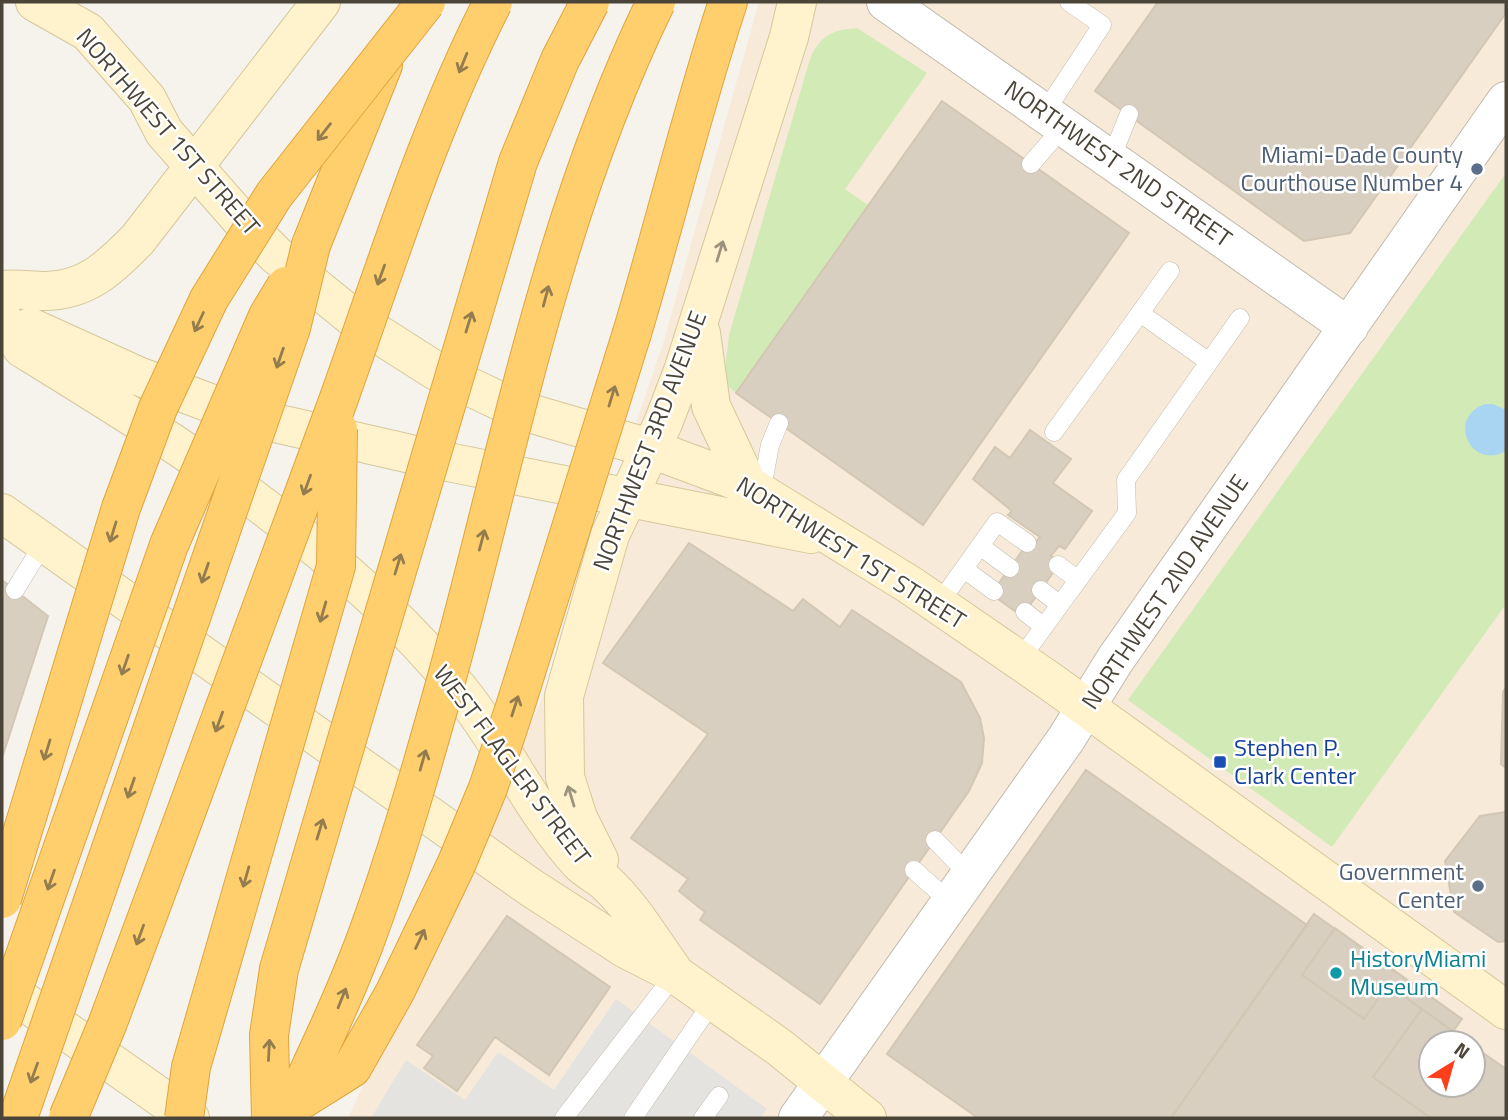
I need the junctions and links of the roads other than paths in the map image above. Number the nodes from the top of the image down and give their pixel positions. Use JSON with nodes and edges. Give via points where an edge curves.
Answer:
{"nodes":[{"id":1,"x":35,"y":2,"type":"edge"},
{"id":2,"x":321,"y":2,"type":"edge"},
{"id":3,"x":410,"y":2,"type":"edge"},
{"id":4,"x":426,"y":2,"type":"edge"},
{"id":5,"x":493,"y":2,"type":"edge"},
{"id":6,"x":590,"y":2,"type":"edge"},
{"id":7,"x":656,"y":2,"type":"edge"},
{"id":8,"x":728,"y":2,"type":"edge"},
{"id":9,"x":797,"y":2,"type":"edge"},
{"id":10,"x":886,"y":2,"type":"edge"},
{"id":11,"x":1069,"y":2,"type":"edge"},
{"id":12,"x":147,"y":99,"type":"junction"},
{"id":13,"x":1506,"y":101,"type":"edge"},
{"id":14,"x":238,"y":111,"type":"junction"},
{"id":15,"x":1129,"y":114,"type":"dead end"},
{"id":16,"x":1054,"y":119,"type":"junction"},
{"id":17,"x":1111,"y":159,"type":"junction"},
{"id":18,"x":1031,"y":164,"type":"dead end"},
{"id":19,"x":194,"y":167,"type":"junction"},
{"id":20,"x":311,"y":245,"type":"junction"},
{"id":21,"x":1170,"y":271,"type":"dead end"},
{"id":22,"x":2,"y":290,"type":"edge"},
{"id":23,"x":2,"y":312,"type":"edge"},
{"id":24,"x":1140,"y":313,"type":"junction"},
{"id":25,"x":700,"y":317,"type":"junction"},
{"id":26,"x":2,"y":318,"type":"edge"},
{"id":27,"x":1240,"y":318,"type":"dead end"},
{"id":28,"x":1349,"y":327,"type":"junction"},
{"id":29,"x":1209,"y":362,"type":"junction"},
{"id":30,"x":339,"y":398,"type":"junction"},
{"id":31,"x":779,"y":423,"type":"dead end"},
{"id":32,"x":1054,"y":432,"type":"dead end"},
{"id":33,"x":649,"y":448,"type":"junction"},
{"id":34,"x":755,"y":489,"type":"junction"},
{"id":35,"x":627,"y":496,"type":"junction"},
{"id":36,"x":2,"y":513,"type":"edge"},
{"id":37,"x":834,"y":538,"type":"junction"},
{"id":38,"x":44,"y":543,"type":"junction"},
{"id":39,"x":1027,"y":543,"type":"dead end"},
{"id":40,"x":980,"y":546,"type":"junction"},
{"id":41,"x":1058,"y":565,"type":"dead end"},
{"id":42,"x":1010,"y":568,"type":"dead end"},
{"id":43,"x":964,"y":569,"type":"junction"},
{"id":44,"x":1078,"y":580,"type":"junction"},
{"id":45,"x":15,"y":590,"type":"dead end"},
{"id":46,"x":994,"y":590,"type":"dead end"},
{"id":47,"x":1041,"y":590,"type":"dead end"},
{"id":48,"x":938,"y":605,"type":"junction"},
{"id":49,"x":1060,"y":605,"type":"junction"},
{"id":50,"x":1025,"y":612,"type":"dead end"},
{"id":51,"x":1044,"y":626,"type":"junction"},
{"id":52,"x":1019,"y":661,"type":"junction"},
{"id":53,"x":1086,"y":707,"type":"junction"},
{"id":54,"x":935,"y":840,"type":"dead end"},
{"id":55,"x":914,"y":870,"type":"dead end"},
{"id":56,"x":605,"y":882,"type":"junction"},
{"id":57,"x":960,"y":889,"type":"junction"},
{"id":58,"x":2,"y":899,"type":"edge"},
{"id":59,"x":675,"y":974,"type":"junction"},
{"id":60,"x":2,"y":986,"type":"edge"},
{"id":61,"x":713,"y":1001,"type":"junction"},
{"id":62,"x":1506,"y":1010,"type":"edge"},
{"id":63,"x":2,"y":1021,"type":"edge"},
{"id":64,"x":823,"y":1083,"type":"junction"},
{"id":65,"x":719,"y":1096,"type":"dead end"},
{"id":66,"x":283,"y":1114,"type":"edge"},
{"id":67,"x":18,"y":1118,"type":"edge"},
{"id":68,"x":68,"y":1118,"type":"edge"},
{"id":69,"x":184,"y":1118,"type":"edge"},
{"id":70,"x":190,"y":1118,"type":"edge"},
{"id":71,"x":564,"y":1118,"type":"edge"},
{"id":72,"x":633,"y":1118,"type":"edge"},
{"id":73,"x":704,"y":1118,"type":"edge"},
{"id":74,"x":797,"y":1118,"type":"edge"},
{"id":75,"x":867,"y":1118,"type":"edge"}],
"edges":[{"from":1,"to":12,"type":"main road","name":"NORTHWEST 1ST STREET","via":[[88,32]]},
{"from":2,"to":14,"type":"main road"},
{"from":3,"to":20,"type":"highway"},
{"from":4,"to":58,"type":"highway","one_way":true,"bridge":true,"via":[[274,195],[209,299],[158,408],[121,508]]},
{"from":5,"to":30,"type":"highway","one_way":true,"bridge":true,"via":[[465,56],[380,276]]},
{"from":66,"to":6,"type":"highway","one_way":true,"bridge":true,"via":[[269,1035],[279,969],[518,162],[560,60]]},
{"from":66,"to":7,"type":"highway","one_way":true,"bridge":true,"via":[[340,1004],[396,849],[444,688],[552,272],[597,139]]},
{"from":66,"to":8,"type":"highway","one_way":true,"bridge":true,"via":[[352,1069],[395,992],[488,788],[632,332]]},
{"from":25,"to":9,"type":"main road","name":"NORTHWEST 3RD AVENUE","one_way":true},
{"from":10,"to":16,"type":"street","name":"NORTHWEST 2ND STREET"},
{"from":11,"to":16,"type":"lane","via":[[1102,25]]},
{"from":12,"to":14,"type":"main road","via":[[193,120],[222,118]]},
{"from":12,"to":19,"type":"main road","name":"NORTHWEST 1ST STREET","via":[[164,132]]},
{"from":13,"to":28,"type":"street","name":"NORTHWEST 2ND AVENUE"},
{"from":14,"to":19,"type":"main road"},
{"from":15,"to":17,"type":"lane"},
{"from":16,"to":17,"type":"street","name":"NORTHWEST 2ND STREET"},
{"from":16,"to":18,"type":"lane"},
{"from":17,"to":28,"type":"street","name":"NORTHWEST 2ND STREET"},
{"from":19,"to":22,"type":"main road","via":[[138,239],[99,276],[70,288]]},
{"from":19,"to":33,"type":"main road","name":"NORTHWEST 1ST STREET","via":[[292,268],[356,320],[421,363],[519,410]]},
{"from":20,"to":63,"type":"highway","one_way":true,"bridge":true,"via":[[268,316],[169,545]]},
{"from":20,"to":67,"type":"highway","one_way":true,"bridge":true,"via":[[291,328]]},
{"from":21,"to":24,"type":"lane"},
{"from":23,"to":35,"type":"main road","via":[[108,364],[244,414],[342,439]]},
{"from":24,"to":29,"type":"lane"},
{"from":24,"to":32,"type":"lane"},
{"from":25,"to":33,"type":"main road","name":"NORTHWEST 3RD AVENUE","via":[[663,424]]},
{"from":25,"to":34,"type":"main road","via":[[711,406]]},
{"from":26,"to":56,"type":"main road","name":"WEST FLAGLER STREET","via":[[22,348],[231,481],[356,581],[458,688],[574,855]]},
{"from":27,"to":29,"type":"lane"},
{"from":28,"to":53,"type":"street","name":"NORTHWEST 2ND AVENUE"},
{"from":29,"to":44,"type":"lane","via":[[1126,480],[1127,513]]},
{"from":30,"to":68,"type":"highway","one_way":true,"bridge":true,"via":[[107,1025]]},
{"from":30,"to":69,"type":"highway","one_way":true,"bridge":true,"via":[[336,566],[191,1067]]},
{"from":31,"to":34,"type":"lane"},
{"from":33,"to":34,"type":"main road","name":"NORTHWEST 1ST STREET"},
{"from":33,"to":35,"type":"main road","name":"NORTHWEST 3RD AVENUE"},
{"from":34,"to":37,"type":"main road","name":"NORTHWEST 1ST STREET"},
{"from":35,"to":37,"type":"main road"},
{"from":56,"to":35,"type":"main road","name":"NORTHWEST 3RD AVENUE","one_way":true,"via":[[565,777],[564,696],[610,535]]},
{"from":36,"to":38,"type":"main road","name":"WEST FLAGLER STREET"},
{"from":37,"to":48,"type":"main road","name":"NORTHWEST 1ST STREET"},
{"from":38,"to":45,"type":"lane"},
{"from":38,"to":59,"type":"main road","name":"WEST FLAGLER STREET","via":[[540,894]]},
{"from":39,"to":40,"type":"lane","via":[[997,522]]},
{"from":40,"to":42,"type":"lane"},
{"from":40,"to":43,"type":"lane"},
{"from":41,"to":44,"type":"lane"},
{"from":43,"to":46,"type":"lane"},
{"from":43,"to":48,"type":"lane"},
{"from":44,"to":49,"type":"lane"},
{"from":47,"to":49,"type":"lane"},
{"from":48,"to":52,"type":"main road","name":"NORTHWEST 1ST STREET"},
{"from":49,"to":51,"type":"lane"},
{"from":50,"to":51,"type":"lane"},
{"from":51,"to":52,"type":"lane"},
{"from":52,"to":53,"type":"main road","name":"NORTHWEST 1ST STREET"},
{"from":53,"to":57,"type":"street","name":"NORTHWEST 2ND AVENUE"},
{"from":53,"to":62,"type":"main road","name":"NORTHWEST 1ST STREET"},
{"from":54,"to":57,"type":"lane"},
{"from":55,"to":57,"type":"lane"},
{"from":56,"to":59,"type":"main road","name":"WEST FLAGLER STREET"},
{"from":57,"to":64,"type":"street","name":"NORTHWEST 2ND AVENUE"},
{"from":59,"to":61,"type":"main road","name":"WEST FLAGLER STREET"},
{"from":59,"to":71,"type":"lane"},
{"from":60,"to":70,"type":"main road"},
{"from":61,"to":64,"type":"main road","name":"WEST FLAGLER STREET"},
{"from":61,"to":72,"type":"lane"},
{"from":64,"to":74,"type":"street","name":"NORTHWEST 2ND AVENUE"},
{"from":64,"to":75,"type":"main road","name":"WEST FLAGLER STREET"},
{"from":65,"to":73,"type":"lane"}]}
